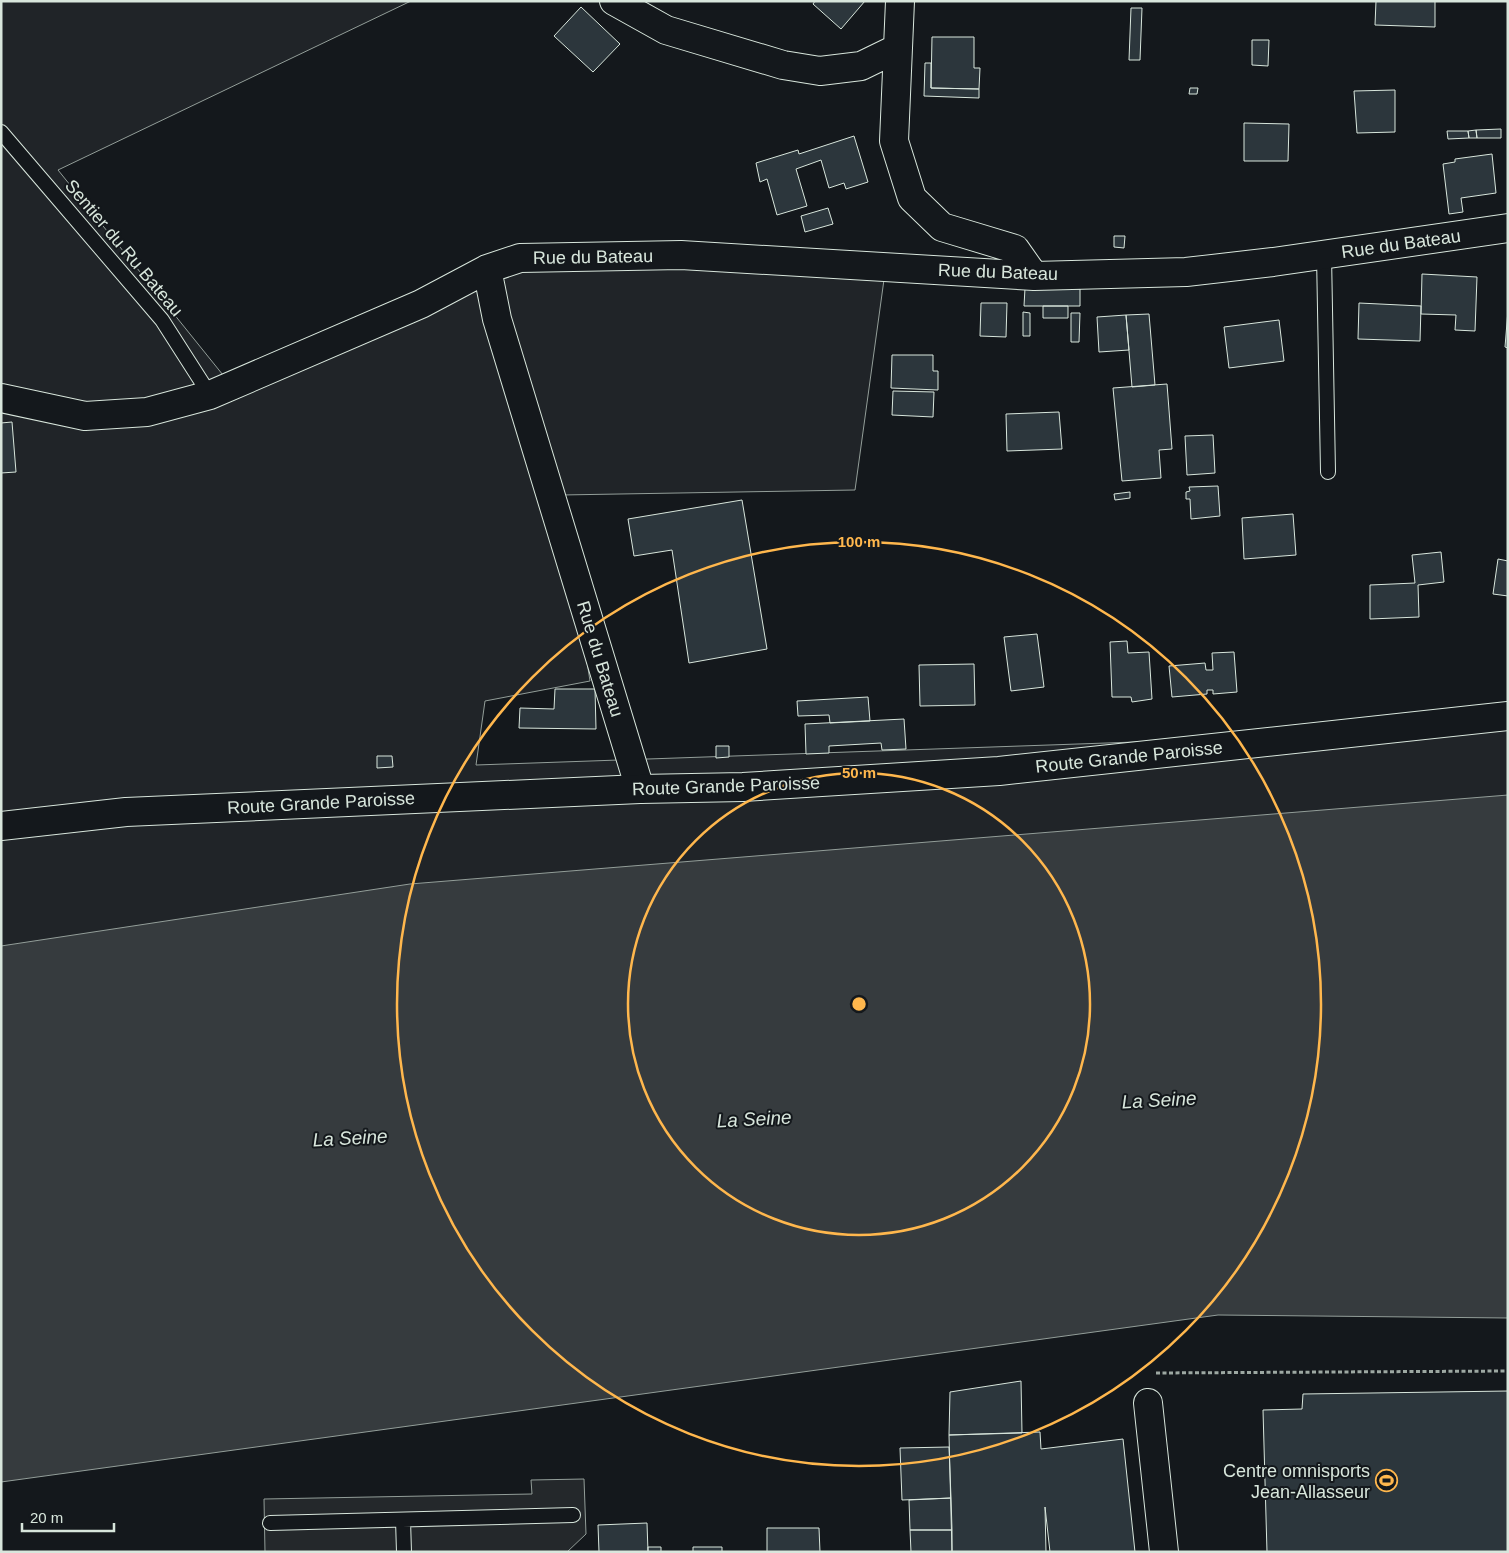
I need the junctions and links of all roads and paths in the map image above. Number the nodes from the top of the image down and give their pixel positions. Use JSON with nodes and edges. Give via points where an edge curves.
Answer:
{"nodes":[{"id":1,"x":614,"y":1,"type":"edge"},
{"id":2,"x":900,"y":1,"type":"edge"},
{"id":3,"x":898,"y":48,"type":"junction"},
{"id":4,"x":1,"y":132,"type":"edge"},
{"id":5,"x":1508,"y":228,"type":"edge"},
{"id":6,"x":1324,"y":255,"type":"junction"},
{"id":7,"x":487,"y":269,"type":"junction"},
{"id":8,"x":1034,"y":276,"type":"junction"},
{"id":9,"x":210,"y":395,"type":"junction"},
{"id":10,"x":1,"y":398,"type":"edge"},
{"id":11,"x":1328,"y":472,"type":"dead end"},
{"id":12,"x":1508,"y":716,"type":"edge"},
{"id":13,"x":640,"y":789,"type":"junction"},
{"id":14,"x":1,"y":826,"type":"edge"},
{"id":15,"x":1508,"y":1371,"type":"edge"},
{"id":16,"x":1148,"y":1403,"type":"joint"},
{"id":17,"x":573,"y":1515,"type":"dead end"},
{"id":18,"x":402,"y":1520,"type":"junction"},
{"id":19,"x":270,"y":1523,"type":"dead end"},
{"id":20,"x":404,"y":1552,"type":"edge"},
{"id":21,"x":1164,"y":1552,"type":"edge"}],
"edges":[{"from":1,"to":3,"type":"street","via":[[666,30],[783,65],[820,71],[861,66]]},
{"from":2,"to":3,"type":"street"},
{"from":3,"to":8,"type":"street","via":[[894,141],[912,198],[942,227],[1015,249]]},
{"from":4,"to":9,"type":"lane","name":"Sentier du Ru Bateau","via":[[162,320]]},
{"from":5,"to":6,"type":"street","name":"Rue du Bateau"},
{"from":6,"to":8,"type":"street","name":"Rue du Bateau","via":[[1186,272]]},
{"from":6,"to":11,"type":"lane"},
{"from":7,"to":8,"type":"street","name":"Rue du Bateau","via":[[520,258],[681,255]]},
{"from":7,"to":9,"type":"street","name":"Rue du Bateau","via":[[421,304]]},
{"from":7,"to":13,"type":"street","name":"Rue du Bateau","via":[[497,319]]},
{"from":9,"to":10,"type":"street","name":"Rue du Bateau","via":[[147,412],[85,416]]},
{"from":12,"to":13,"type":"street","name":"Route Grande Paroisse","via":[[1000,771],[743,787]]},
{"from":13,"to":14,"type":"street","name":"Route Grande Paroisse","via":[[126,812]]},
{"from":15,"to":16,"type":"path","via":[[1146,1373]]},
{"from":16,"to":21,"type":"street"},
{"from":17,"to":18,"type":"lane"},
{"from":18,"to":19,"type":"lane"},
{"from":18,"to":20,"type":"lane"}]}
